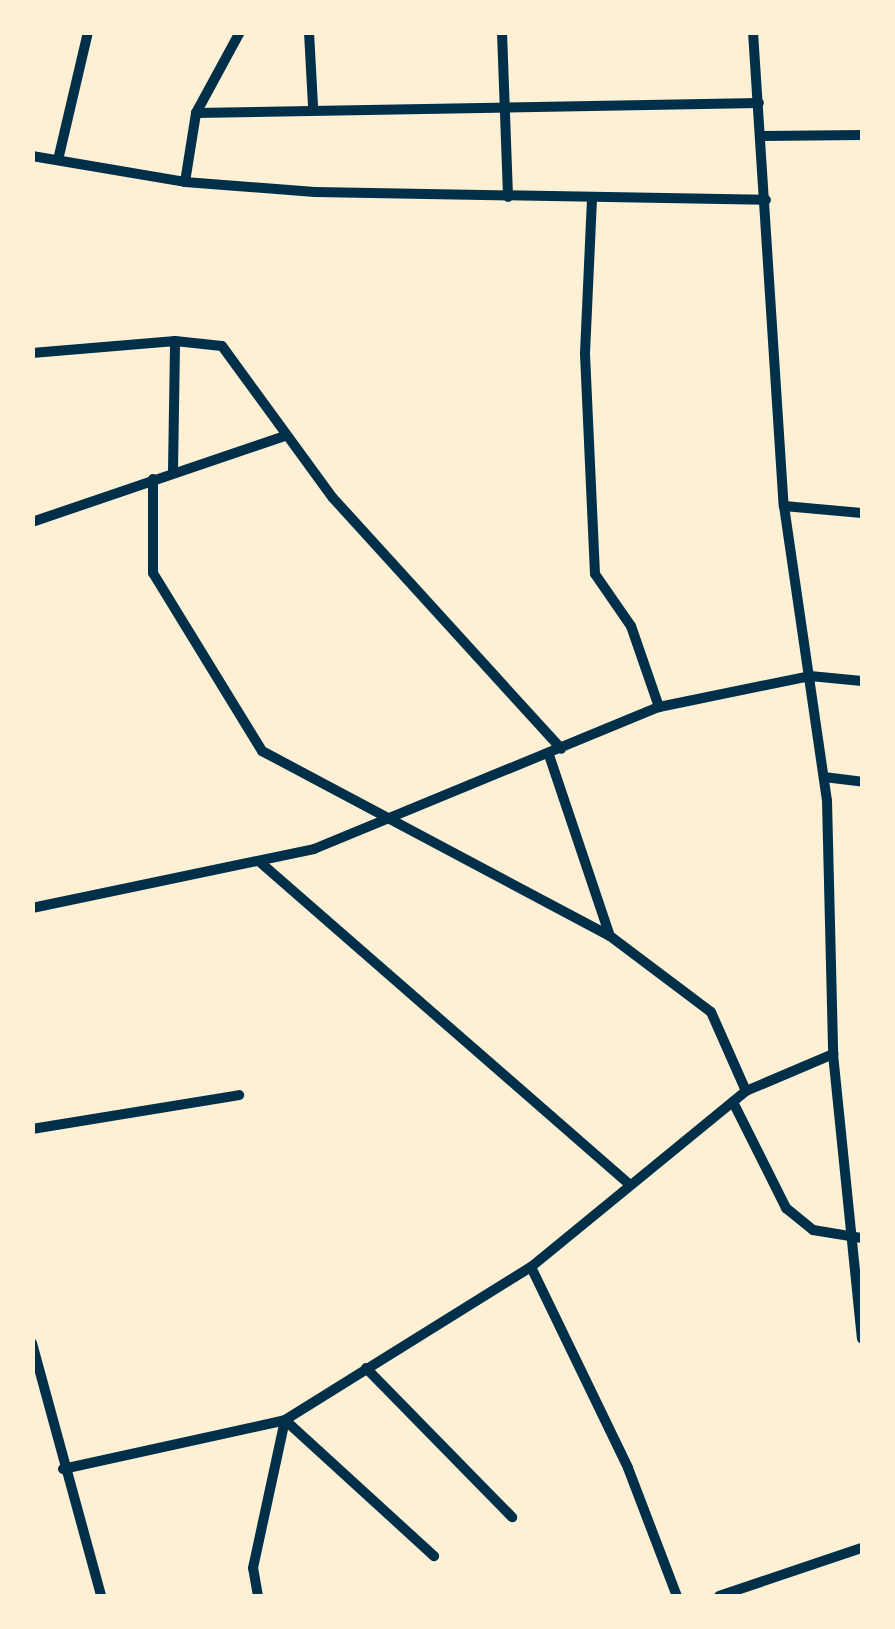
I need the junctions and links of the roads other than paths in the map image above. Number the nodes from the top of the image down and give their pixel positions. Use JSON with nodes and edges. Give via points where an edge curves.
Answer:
{"nodes":[{"id":1,"x":88,"y":32,"type":"edge"},
{"id":2,"x":240,"y":32,"type":"edge"},
{"id":3,"x":309,"y":32,"type":"edge"},
{"id":4,"x":502,"y":32,"type":"edge"},
{"id":5,"x":753,"y":32,"type":"edge"},
{"id":6,"x":506,"y":103,"type":"junction"},
{"id":7,"x":759,"y":103,"type":"junction"},
{"id":8,"x":312,"y":106,"type":"junction"},
{"id":9,"x":196,"y":112,"type":"junction"},
{"id":10,"x":862,"y":135,"type":"edge"},
{"id":11,"x":762,"y":136,"type":"junction"},
{"id":12,"x":32,"y":156,"type":"edge"},
{"id":13,"x":58,"y":160,"type":"junction"},
{"id":14,"x":185,"y":182,"type":"junction"},
{"id":15,"x":508,"y":197,"type":"junction"},
{"id":16,"x":592,"y":199,"type":"junction"},
{"id":17,"x":766,"y":200,"type":"junction"},
{"id":18,"x":174,"y":341,"type":"junction"},
{"id":19,"x":32,"y":354,"type":"edge"},
{"id":20,"x":285,"y":436,"type":"junction"},
{"id":21,"x":173,"y":472,"type":"junction"},
{"id":22,"x":153,"y":479,"type":"junction"},
{"id":23,"x":784,"y":506,"type":"junction"},
{"id":24,"x":862,"y":513,"type":"edge"},
{"id":25,"x":32,"y":522,"type":"edge"},
{"id":26,"x":810,"y":676,"type":"junction"},
{"id":27,"x":862,"y":680,"type":"edge"},
{"id":28,"x":658,"y":707,"type":"junction"},
{"id":29,"x":562,"y":749,"type":"junction"},
{"id":30,"x":548,"y":755,"type":"junction"},
{"id":31,"x":824,"y":777,"type":"junction"},
{"id":32,"x":862,"y":782,"type":"edge"},
{"id":33,"x":381,"y":820,"type":"junction"},
{"id":34,"x":261,"y":863,"type":"junction"},
{"id":35,"x":32,"y":908,"type":"edge"},
{"id":36,"x":610,"y":936,"type":"junction"},
{"id":37,"x":833,"y":1054,"type":"junction"},
{"id":38,"x":746,"y":1091,"type":"junction"},
{"id":39,"x":239,"y":1095,"type":"dead end"},
{"id":40,"x":733,"y":1102,"type":"junction"},
{"id":41,"x":32,"y":1129,"type":"edge"},
{"id":42,"x":629,"y":1184,"type":"junction"},
{"id":43,"x":857,"y":1238,"type":"edge"},
{"id":44,"x":531,"y":1267,"type":"junction"},
{"id":45,"x":862,"y":1340,"type":"edge"},
{"id":46,"x":32,"y":1343,"type":"edge"},
{"id":47,"x":366,"y":1368,"type":"junction"},
{"id":48,"x":285,"y":1420,"type":"junction"},
{"id":49,"x":63,"y":1469,"type":"junction"},
{"id":50,"x":512,"y":1518,"type":"dead end"},
{"id":51,"x":862,"y":1548,"type":"edge"},
{"id":52,"x":434,"y":1556,"type":"dead end"},
{"id":53,"x":100,"y":1596,"type":"edge"},
{"id":54,"x":258,"y":1596,"type":"edge"},
{"id":55,"x":677,"y":1596,"type":"edge"},
{"id":56,"x":719,"y":1596,"type":"edge"}],
"edges":[{"from":1,"to":13,"type":"street"},
{"from":2,"to":9,"type":"street"},
{"from":3,"to":8,"type":"street"},
{"from":4,"to":6,"type":"street"},
{"from":5,"to":7,"type":"street"},
{"from":6,"to":7,"type":"street"},
{"from":6,"to":8,"type":"street"},
{"from":6,"to":15,"type":"street"},
{"from":7,"to":11,"type":"street"},
{"from":8,"to":9,"type":"street"},
{"from":9,"to":14,"type":"street"},
{"from":10,"to":11,"type":"street"},
{"from":11,"to":17,"type":"street"},
{"from":12,"to":13,"type":"street"},
{"from":13,"to":14,"type":"street"},
{"from":14,"to":15,"type":"street"},
{"from":15,"to":16,"type":"street"},
{"from":16,"to":17,"type":"street"},
{"from":16,"to":28,"type":"street","via":[[585,354],[595,574],[631,626]]},
{"from":17,"to":23,"type":"street"},
{"from":18,"to":19,"type":"street"},
{"from":18,"to":20,"type":"street","via":[[222,346]]},
{"from":18,"to":21,"type":"street"},
{"from":20,"to":21,"type":"street"},
{"from":20,"to":29,"type":"street"},
{"from":21,"to":22,"type":"street"},
{"from":22,"to":25,"type":"street"},
{"from":22,"to":33,"type":"street","via":[[153,573],[262,751]]},
{"from":23,"to":24,"type":"street"},
{"from":23,"to":26,"type":"street"},
{"from":26,"to":27,"type":"street"},
{"from":26,"to":28,"type":"street"},
{"from":26,"to":31,"type":"street"},
{"from":28,"to":29,"type":"street"},
{"from":29,"to":30,"type":"street"},
{"from":30,"to":33,"type":"street"},
{"from":30,"to":36,"type":"street"},
{"from":31,"to":32,"type":"street"},
{"from":31,"to":37,"type":"street"},
{"from":33,"to":34,"type":"street"},
{"from":33,"to":36,"type":"street"},
{"from":34,"to":35,"type":"street"},
{"from":34,"to":42,"type":"street"},
{"from":36,"to":38,"type":"street","via":[[711,1012]]},
{"from":37,"to":38,"type":"street"},
{"from":37,"to":43,"type":"street"},
{"from":38,"to":40,"type":"street"},
{"from":39,"to":41,"type":"street"},
{"from":40,"to":42,"type":"street"},
{"from":40,"to":43,"type":"street","via":[[786,1208],[814,1230]]},
{"from":42,"to":44,"type":"street"},
{"from":43,"to":45,"type":"street"},
{"from":44,"to":47,"type":"street"},
{"from":44,"to":55,"type":"street","via":[[628,1468]]},
{"from":46,"to":49,"type":"street"},
{"from":47,"to":48,"type":"street"},
{"from":47,"to":50,"type":"street"},
{"from":48,"to":49,"type":"street"},
{"from":48,"to":52,"type":"street"},
{"from":48,"to":54,"type":"street","via":[[253,1568]]},
{"from":49,"to":53,"type":"street"},
{"from":51,"to":56,"type":"street"}]}
